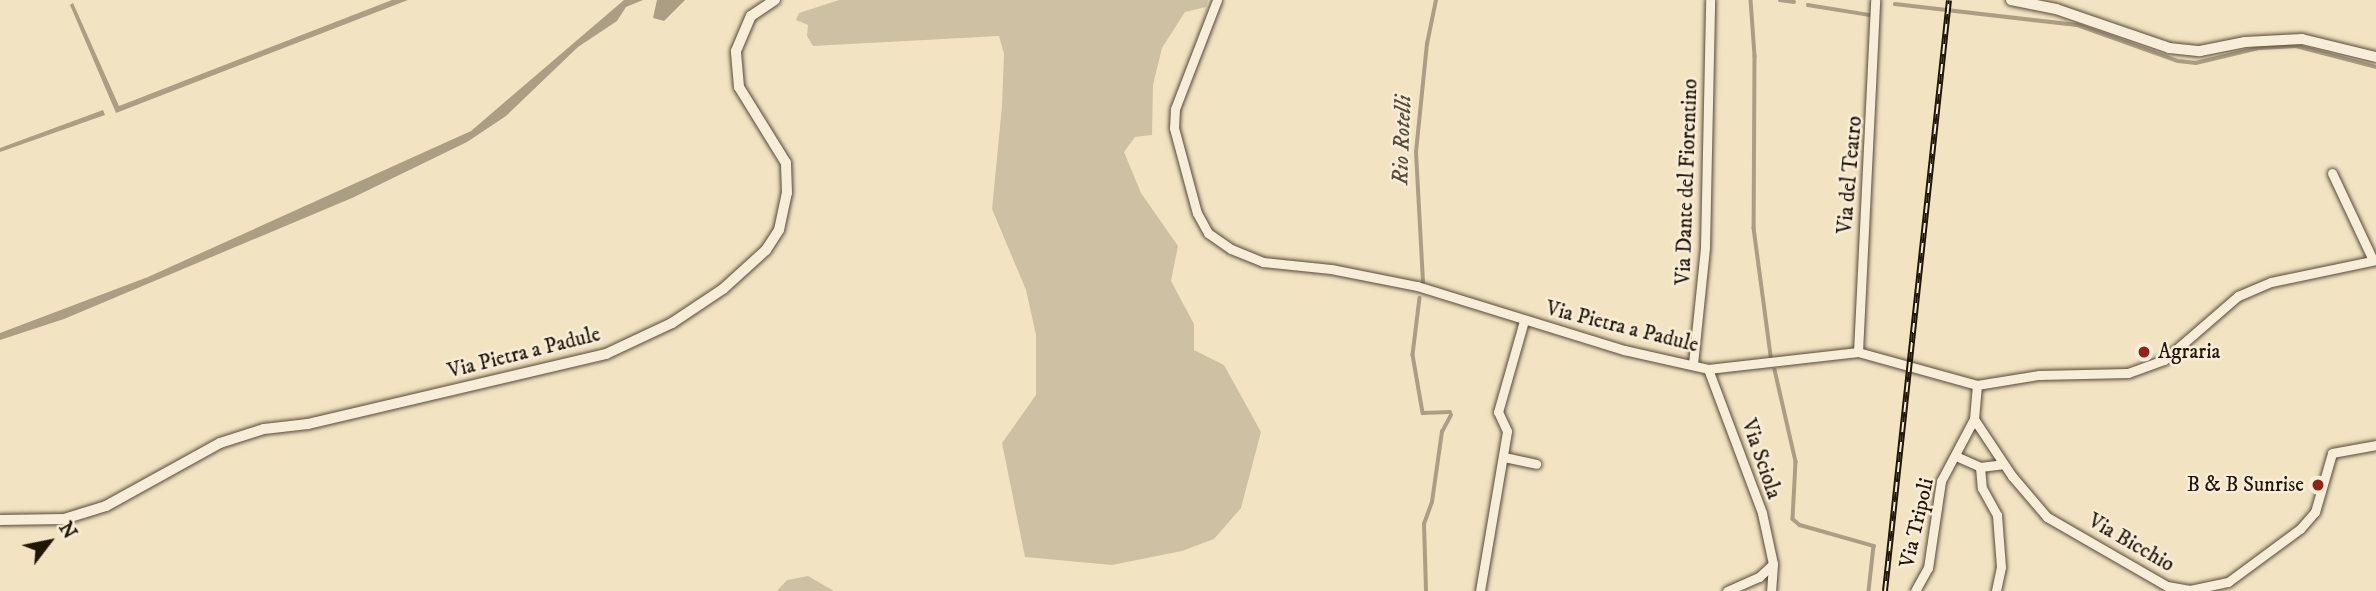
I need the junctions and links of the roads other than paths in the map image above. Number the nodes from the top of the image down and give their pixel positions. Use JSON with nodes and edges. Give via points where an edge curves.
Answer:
{"nodes":[{"id":1,"x":775,"y":0,"type":"edge"},
{"id":2,"x":1217,"y":0,"type":"edge"},
{"id":3,"x":1710,"y":0,"type":"edge"},
{"id":4,"x":1875,"y":0,"type":"edge"},
{"id":5,"x":2011,"y":0,"type":"edge"},
{"id":6,"x":2034,"y":3,"type":"edge"},
{"id":7,"x":2376,"y":57,"type":"edge"},
{"id":8,"x":2332,"y":173,"type":"dead end"},
{"id":9,"x":2375,"y":260,"type":"edge"},
{"id":10,"x":1524,"y":321,"type":"junction"},
{"id":11,"x":1858,"y":352,"type":"junction"},
{"id":12,"x":1693,"y":365,"type":"junction"},
{"id":13,"x":1708,"y":369,"type":"junction"},
{"id":14,"x":1977,"y":385,"type":"junction"},
{"id":15,"x":1974,"y":419,"type":"junction"},
{"id":16,"x":2376,"y":445,"type":"edge"},
{"id":17,"x":1504,"y":457,"type":"junction"},
{"id":18,"x":1958,"y":457,"type":"junction"},
{"id":19,"x":1536,"y":464,"type":"dead end"},
{"id":20,"x":2003,"y":464,"type":"junction"},
{"id":21,"x":1980,"y":467,"type":"junction"},
{"id":22,"x":0,"y":520,"type":"edge"},
{"id":23,"x":1773,"y":564,"type":"junction"},
{"id":24,"x":1480,"y":591,"type":"edge"},
{"id":25,"x":1727,"y":591,"type":"edge"},
{"id":26,"x":1771,"y":591,"type":"edge"},
{"id":27,"x":1915,"y":591,"type":"edge"},
{"id":28,"x":1996,"y":591,"type":"edge"}],
"edges":[{"from":1,"to":22,"type":"street","name":"Via Pietra a Padule","via":[[751,16],[736,51],[739,88],[786,163],[787,193],[779,230],[766,250],[672,323],[606,354],[303,425],[264,429],[220,443],[106,506],[64,519]]},
{"from":2,"to":10,"type":"street","name":"Via Pietra a Padule","via":[[1175,109],[1174,128],[1197,213],[1208,233],[1231,249],[1263,261],[1418,286]]},
{"from":3,"to":12,"type":"street","name":"Via Dante del Fiorentino","via":[[1705,247]]},
{"from":4,"to":11,"type":"street","name":"Via del Teatro","via":[[1874,102],[1864,170]]},
{"from":5,"to":6,"type":"street"},
{"from":6,"to":7,"type":"street","via":[[2169,48],[2200,51],[2245,42],[2302,39]]},
{"from":8,"to":9,"type":"street"},
{"from":9,"to":14,"type":"street","name":"Via Pietra a Padule","via":[[2271,282],[2238,296],[2151,367],[2128,373],[2039,375]]},
{"from":10,"to":12,"type":"street","name":"Via Pietra a Padule"},
{"from":10,"to":17,"type":"street","via":[[1498,412],[1507,431]]},
{"from":11,"to":13,"type":"street","name":"Via Pietra a Padule"},
{"from":11,"to":14,"type":"street","name":"Via Pietra a Padule"},
{"from":12,"to":13,"type":"street","name":"Via Pietra a Padule"},
{"from":13,"to":23,"type":"street","name":"Via Sciola","via":[[1762,513]]},
{"from":14,"to":15,"type":"street","name":"Via Tripoli"},
{"from":15,"to":18,"type":"street","name":"Via Tripoli"},
{"from":15,"to":20,"type":"street","name":"Via Bicchio"},
{"from":16,"to":20,"type":"street","name":"Via Bicchio","via":[[2332,453],[2315,512],[2300,529],[2228,582],[2190,590],[2167,586],[2048,517]]},
{"from":17,"to":19,"type":"street"},
{"from":17,"to":24,"type":"street"},
{"from":18,"to":21,"type":"street"},
{"from":18,"to":27,"type":"street","name":"Via Tripoli","via":[[1941,481],[1928,568]]},
{"from":20,"to":21,"type":"street"},
{"from":21,"to":28,"type":"street","via":[[1982,488],[1997,515],[2001,567]]},
{"from":23,"to":25,"type":"street","via":[[1759,577]]},
{"from":23,"to":26,"type":"street","name":"Via Sciola"}]}
